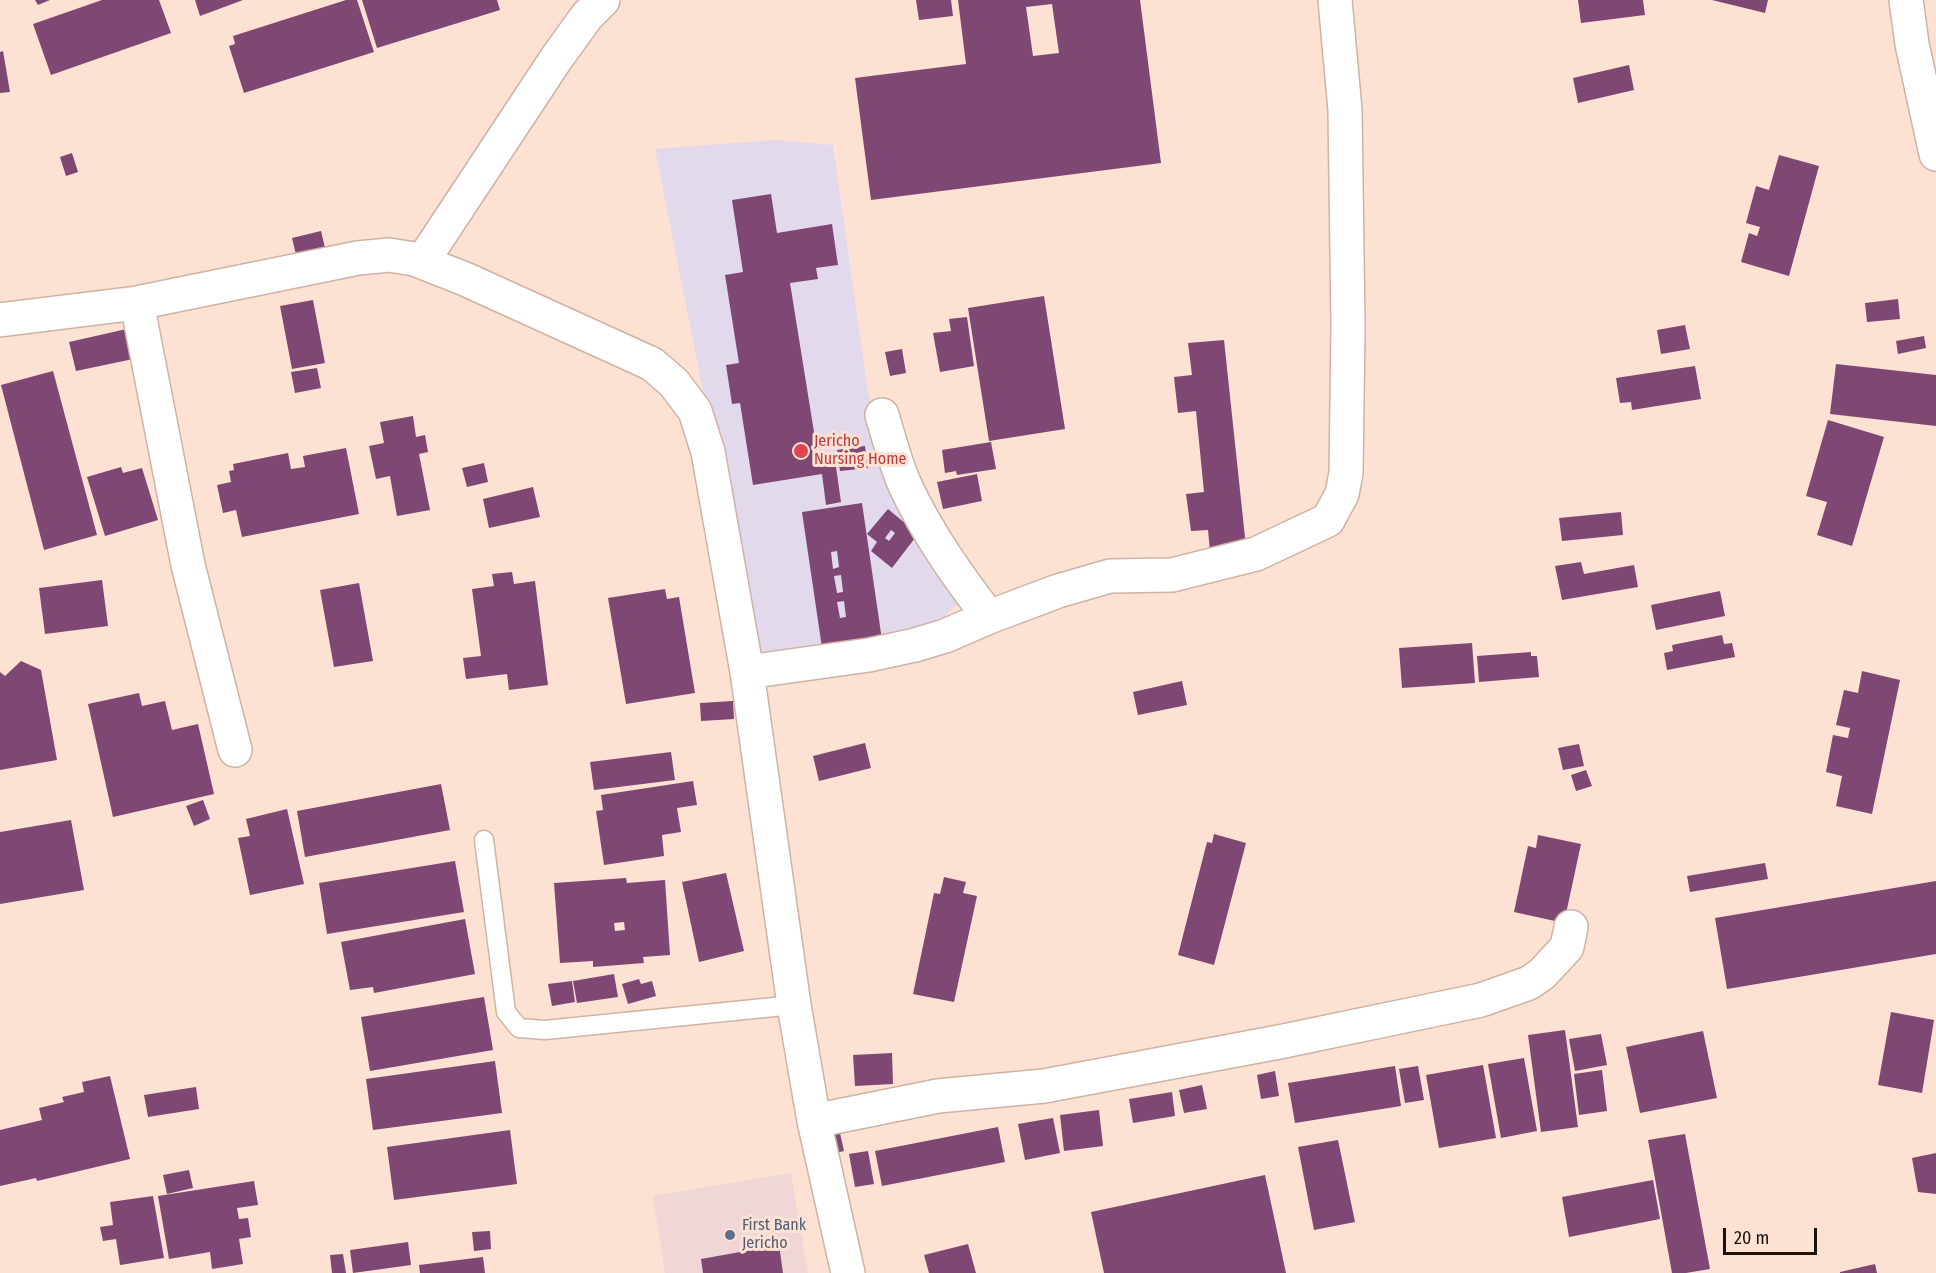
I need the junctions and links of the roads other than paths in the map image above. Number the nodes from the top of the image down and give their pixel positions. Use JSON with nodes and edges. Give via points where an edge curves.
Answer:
{"nodes":[{"id":1,"x":603,"y":0,"type":"edge"},
{"id":2,"x":1335,"y":0,"type":"edge"},
{"id":3,"x":1906,"y":0,"type":"edge"},
{"id":4,"x":1936,"y":154,"type":"edge"},
{"id":5,"x":422,"y":262,"type":"junction"},
{"id":6,"x":137,"y":303,"type":"junction"},
{"id":7,"x":0,"y":320,"type":"edge"},
{"id":8,"x":882,"y":415,"type":"dead end"},
{"id":9,"x":989,"y":617,"type":"junction"},
{"id":10,"x":747,"y":672,"type":"junction"},
{"id":11,"x":235,"y":750,"type":"dead end"},
{"id":12,"x":484,"y":840,"type":"dead end"},
{"id":13,"x":1571,"y":927,"type":"dead end"},
{"id":14,"x":795,"y":1005,"type":"junction"},
{"id":15,"x":814,"y":1121,"type":"junction"},
{"id":16,"x":848,"y":1273,"type":"edge"}],
"edges":[{"from":1,"to":5,"type":"street","via":[[556,59]]},
{"from":2,"to":9,"type":"street","via":[[1345,110],[1348,327],[1346,473],[1337,505],[1328,520],[1256,554],[1172,575],[1110,576]]},
{"from":3,"to":4,"type":"street"},
{"from":5,"to":6,"type":"street","via":[[389,255],[358,258]]},
{"from":5,"to":10,"type":"street","via":[[652,364],[674,383],[695,411],[708,452]]},
{"from":6,"to":7,"type":"street"},
{"from":6,"to":11,"type":"street","via":[[188,565]]},
{"from":8,"to":9,"type":"street","via":[[905,483],[926,526]]},
{"from":9,"to":10,"type":"street","via":[[915,645]]},
{"from":10,"to":14,"type":"street"},
{"from":12,"to":14,"type":"lane","via":[[506,1012],[519,1028],[545,1030]]},
{"from":13,"to":15,"type":"street","via":[[1567,947],[1542,974],[1529,983],[1481,1000],[1044,1086],[938,1096]]},
{"from":14,"to":15,"type":"street"},
{"from":15,"to":16,"type":"street"}]}
